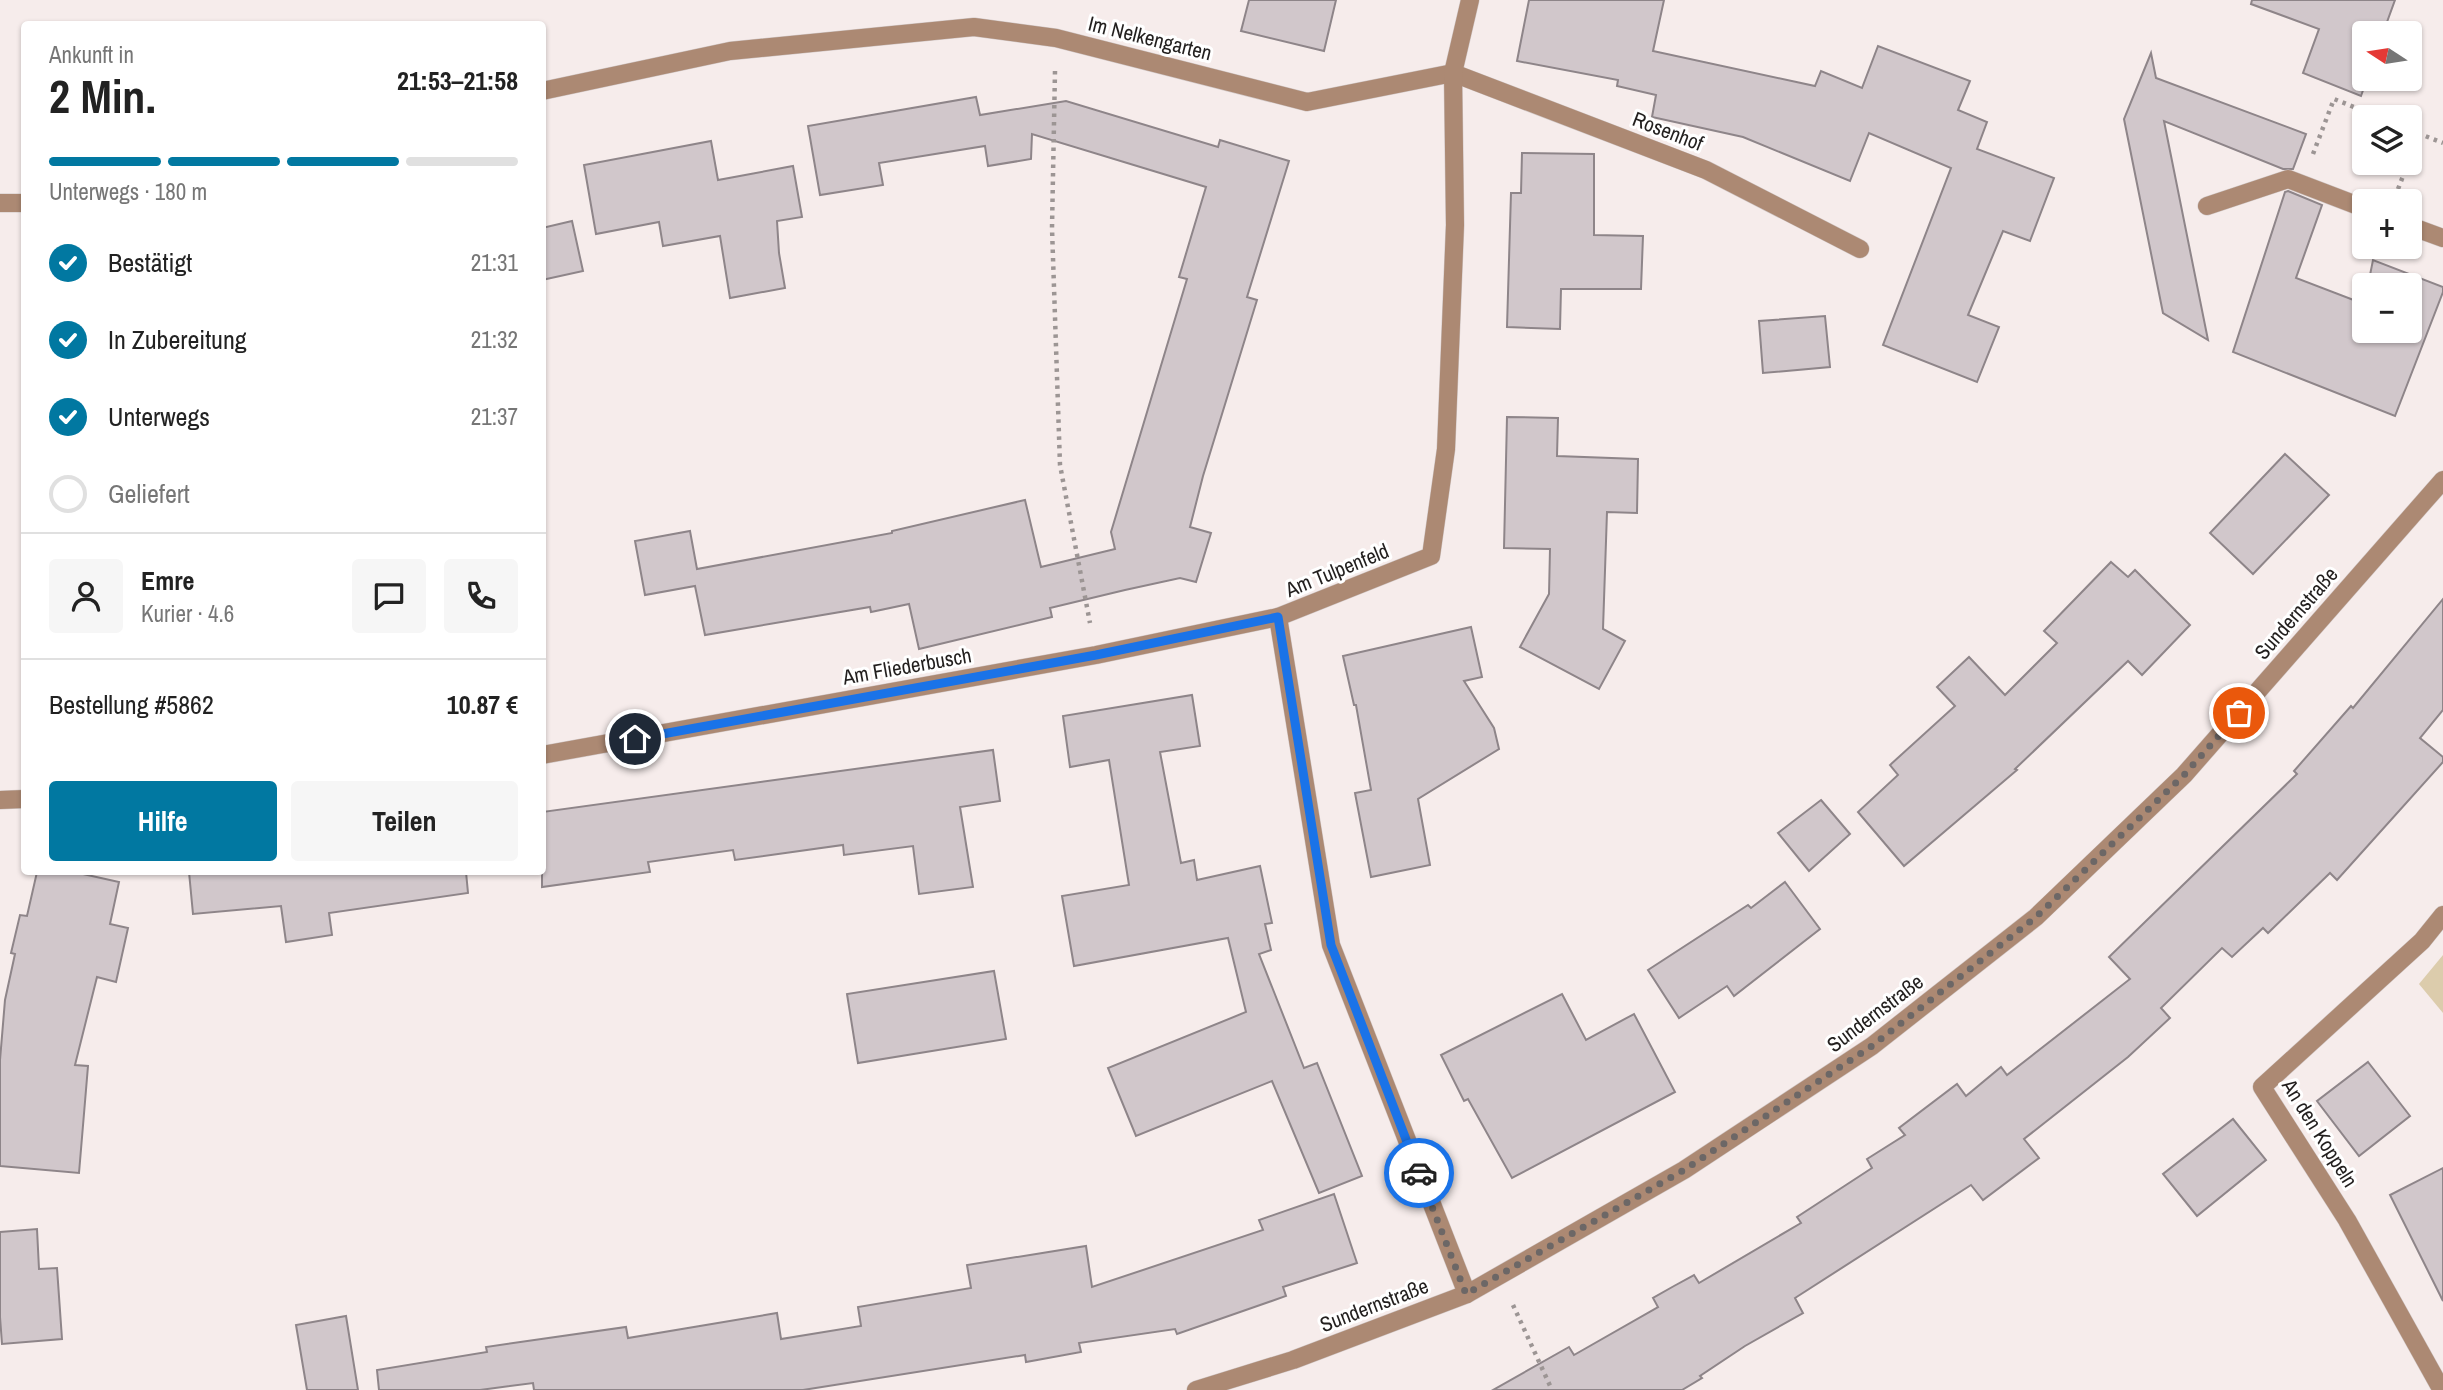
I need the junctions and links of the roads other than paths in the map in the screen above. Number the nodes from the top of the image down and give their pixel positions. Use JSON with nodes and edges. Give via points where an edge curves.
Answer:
{"nodes":[{"id":1,"x":1469,"y":0,"type":"edge"},
{"id":2,"x":1453,"y":72,"type":"junction"},
{"id":3,"x":546,"y":91,"type":"edge"},
{"id":4,"x":0,"y":203,"type":"edge"},
{"id":5,"x":2352,"y":203,"type":"edge"},
{"id":6,"x":21,"y":204,"type":"edge"},
{"id":7,"x":2207,"y":206,"type":"dead end"},
{"id":8,"x":2422,"y":230,"type":"edge"},
{"id":9,"x":2443,"y":238,"type":"edge"},
{"id":10,"x":1860,"y":249,"type":"dead end"},
{"id":11,"x":2443,"y":480,"type":"edge"},
{"id":12,"x":1278,"y":617,"type":"junction"},
{"id":13,"x":546,"y":754,"type":"edge"},
{"id":14,"x":21,"y":799,"type":"edge"},
{"id":15,"x":0,"y":800,"type":"edge"},
{"id":16,"x":2443,"y":915,"type":"edge"},
{"id":17,"x":1466,"y":1294,"type":"junction"},
{"id":18,"x":2439,"y":1387,"type":"edge"},
{"id":19,"x":1196,"y":1390,"type":"edge"}],
"edges":[{"from":1,"to":2,"type":"street","name":"Am Tulpenfeld"},
{"from":2,"to":3,"type":"street","name":"Im Nelkengarten","via":[[1307,102],[1056,38],[974,27],[730,51]]},
{"from":2,"to":10,"type":"street","name":"Rosenhof","via":[[1706,170]]},
{"from":2,"to":12,"type":"street","name":"Am Tulpenfeld","via":[[1455,225],[1446,449],[1431,556]]},
{"from":4,"to":6,"type":"street"},
{"from":5,"to":7,"type":"street","via":[[2288,179]]},
{"from":8,"to":9,"type":"street"},
{"from":11,"to":17,"type":"street","name":"Sundernstraße","via":[[2184,775],[2036,917],[1872,1046],[1684,1170]]},
{"from":12,"to":13,"type":"street","name":"Am Fliederbusch","via":[[1096,655]]},
{"from":12,"to":17,"type":"street","name":"Am Tulpenfeld","via":[[1331,945]]},
{"from":14,"to":15,"type":"street"},
{"from":16,"to":18,"type":"street","name":"An den Koppeln","via":[[2422,941],[2262,1087],[2347,1220]]},
{"from":17,"to":19,"type":"street","name":"Sundernstraße","via":[[1293,1360]]}]}
